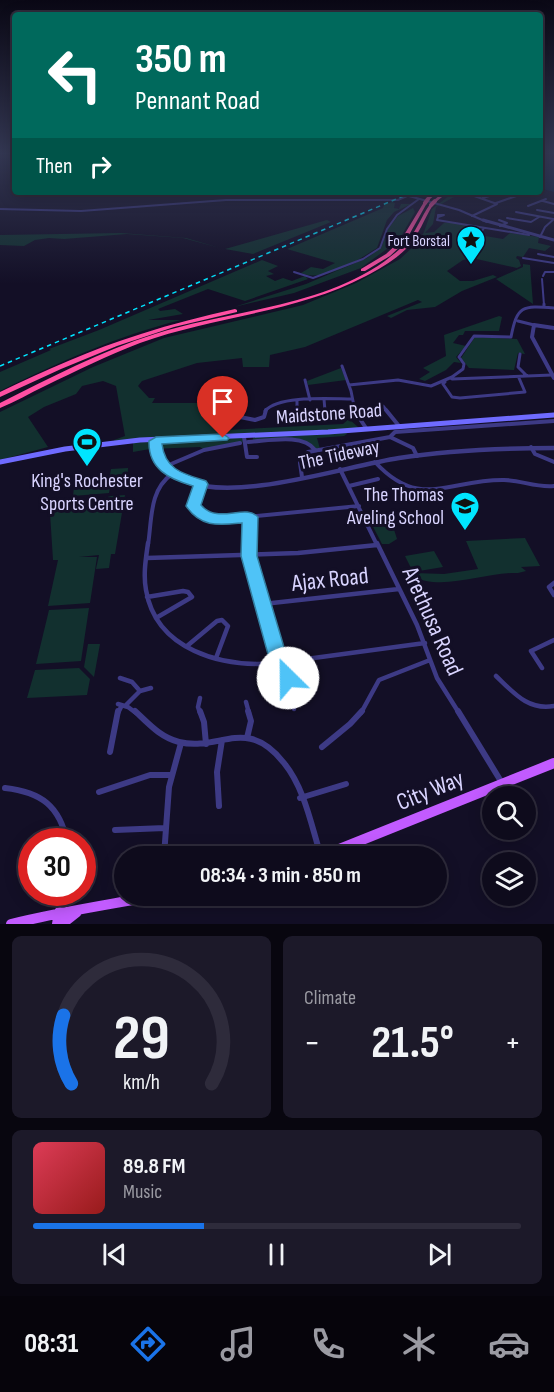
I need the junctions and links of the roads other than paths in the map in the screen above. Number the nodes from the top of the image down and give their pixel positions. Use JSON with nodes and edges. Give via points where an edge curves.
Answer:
{"nodes":[{"id":1,"x":403,"y":197,"type":"edge"},
{"id":2,"x":416,"y":197,"type":"edge"},
{"id":3,"x":431,"y":197,"type":"edge"},
{"id":4,"x":436,"y":197,"type":"edge"},
{"id":5,"x":485,"y":197,"type":"edge"},
{"id":6,"x":515,"y":197,"type":"edge"},
{"id":7,"x":482,"y":198,"type":"joint"},
{"id":8,"x":546,"y":199,"type":"dead end"},
{"id":9,"x":428,"y":201,"type":"junction"},
{"id":10,"x":542,"y":201,"type":"junction"},
{"id":11,"x":496,"y":203,"type":"junction"},
{"id":12,"x":554,"y":204,"type":"edge"},
{"id":13,"x":528,"y":206,"type":"dead end"},
{"id":14,"x":0,"y":209,"type":"edge"},
{"id":15,"x":537,"y":210,"type":"dead end"},
{"id":16,"x":516,"y":212,"type":"dead end"},
{"id":17,"x":554,"y":213,"type":"edge"},
{"id":18,"x":472,"y":216,"type":"junction"},
{"id":19,"x":540,"y":216,"type":"junction"},
{"id":20,"x":437,"y":217,"type":"dead end"},
{"id":21,"x":507,"y":218,"type":"dead end"},
{"id":22,"x":554,"y":219,"type":"edge"},
{"id":23,"x":499,"y":220,"type":"dead end"},
{"id":24,"x":488,"y":222,"type":"junction"},
{"id":25,"x":531,"y":222,"type":"junction"},
{"id":26,"x":499,"y":226,"type":"junction"},
{"id":27,"x":529,"y":227,"type":"dead end"},
{"id":28,"x":483,"y":228,"type":"junction"},
{"id":29,"x":505,"y":232,"type":"junction"},
{"id":30,"x":480,"y":234,"type":"dead end"},
{"id":31,"x":500,"y":235,"type":"dead end"},
{"id":32,"x":529,"y":235,"type":"junction"},
{"id":33,"x":540,"y":237,"type":"junction"},
{"id":34,"x":554,"y":240,"type":"edge"},
{"id":35,"x":538,"y":254,"type":"dead end"},
{"id":36,"x":554,"y":257,"type":"edge"},
{"id":37,"x":523,"y":258,"type":"dead end"},
{"id":38,"x":554,"y":263,"type":"edge"},
{"id":39,"x":294,"y":272,"type":"dead end"},
{"id":40,"x":554,"y":272,"type":"edge"},
{"id":41,"x":544,"y":307,"type":"junction"},
{"id":42,"x":554,"y":308,"type":"edge"},
{"id":43,"x":518,"y":321,"type":"dead end"},
{"id":44,"x":534,"y":325,"type":"junction"},
{"id":45,"x":554,"y":328,"type":"edge"},
{"id":46,"x":520,"y":354,"type":"dead end"},
{"id":47,"x":342,"y":366,"type":"dead end"},
{"id":48,"x":527,"y":376,"type":"junction"},
{"id":49,"x":553,"y":377,"type":"edge"},
{"id":50,"x":519,"y":378,"type":"junction"},
{"id":51,"x":305,"y":380,"type":"dead end"},
{"id":52,"x":350,"y":385,"type":"junction"},
{"id":53,"x":0,"y":395,"type":"edge"},
{"id":54,"x":324,"y":399,"type":"junction"},
{"id":55,"x":352,"y":399,"type":"junction"},
{"id":56,"x":297,"y":400,"type":"junction"},
{"id":57,"x":310,"y":400,"type":"junction"},
{"id":58,"x":0,"y":405,"type":"edge"},
{"id":59,"x":383,"y":406,"type":"dead end"},
{"id":60,"x":338,"y":415,"type":"dead end"},
{"id":61,"x":554,"y":415,"type":"edge"},
{"id":62,"x":240,"y":417,"type":"dead end"},
{"id":63,"x":300,"y":420,"type":"dead end"},
{"id":64,"x":554,"y":421,"type":"edge"},
{"id":65,"x":399,"y":426,"type":"junction"},
{"id":66,"x":366,"y":428,"type":"junction"},
{"id":67,"x":390,"y":437,"type":"junction"},
{"id":68,"x":246,"y":440,"type":"junction"},
{"id":69,"x":156,"y":441,"type":"junction"},
{"id":70,"x":240,"y":443,"type":"dead end"},
{"id":71,"x":531,"y":447,"type":"junction"},
{"id":72,"x":554,"y":448,"type":"edge"},
{"id":73,"x":315,"y":450,"type":"junction"},
{"id":74,"x":417,"y":456,"type":"junction"},
{"id":75,"x":257,"y":457,"type":"dead end"},
{"id":76,"x":0,"y":462,"type":"edge"},
{"id":77,"x":375,"y":462,"type":"junction"},
{"id":78,"x":554,"y":462,"type":"edge"},
{"id":79,"x":163,"y":467,"type":"junction"},
{"id":80,"x":340,"y":469,"type":"junction"},
{"id":81,"x":172,"y":474,"type":"junction"},
{"id":82,"x":302,"y":477,"type":"junction"},
{"id":83,"x":378,"y":479,"type":"dead end"},
{"id":84,"x":201,"y":484,"type":"junction"},
{"id":85,"x":349,"y":486,"type":"junction"},
{"id":86,"x":554,"y":486,"type":"edge"},
{"id":87,"x":359,"y":506,"type":"junction"},
{"id":88,"x":250,"y":517,"type":"junction"},
{"id":89,"x":377,"y":544,"type":"junction"},
{"id":90,"x":249,"y":556,"type":"junction"},
{"id":91,"x":147,"y":558,"type":"junction"},
{"id":92,"x":554,"y":583,"type":"edge"},
{"id":93,"x":400,"y":589,"type":"junction"},
{"id":94,"x":554,"y":596,"type":"edge"},
{"id":95,"x":147,"y":597,"type":"junction"},
{"id":96,"x":263,"y":604,"type":"junction"},
{"id":97,"x":156,"y":618,"type":"junction"},
{"id":98,"x":554,"y":640,"type":"edge"},
{"id":99,"x":425,"y":643,"type":"junction"},
{"id":100,"x":187,"y":646,"type":"junction"},
{"id":101,"x":216,"y":658,"type":"junction"},
{"id":102,"x":278,"y":658,"type":"junction"},
{"id":103,"x":430,"y":660,"type":"junction"},
{"id":104,"x":284,"y":662,"type":"junction"},
{"id":105,"x":542,"y":668,"type":"dead end"},
{"id":106,"x":496,"y":676,"type":"dead end"},
{"id":107,"x":120,"y":678,"type":"dead end"},
{"id":108,"x":151,"y":688,"type":"dead end"},
{"id":109,"x":140,"y":691,"type":"junction"},
{"id":110,"x":200,"y":699,"type":"dead end"},
{"id":111,"x":246,"y":702,"type":"dead end"},
{"id":112,"x":122,"y":705,"type":"junction"},
{"id":113,"x":554,"y":706,"type":"edge"},
{"id":114,"x":294,"y":709,"type":"dead end"},
{"id":115,"x":248,"y":738,"type":"junction"},
{"id":116,"x":222,"y":740,"type":"junction"},
{"id":117,"x":181,"y":742,"type":"junction"},
{"id":118,"x":206,"y":744,"type":"junction"},
{"id":119,"x":322,"y":747,"type":"dead end"},
{"id":120,"x":110,"y":752,"type":"dead end"},
{"id":121,"x":554,"y":763,"type":"edge"},
{"id":122,"x":171,"y":775,"type":"junction"},
{"id":123,"x":346,"y":784,"type":"dead end"},
{"id":124,"x":502,"y":784,"type":"junction"},
{"id":125,"x":5,"y":789,"type":"dead end"},
{"id":126,"x":99,"y":792,"type":"dead end"},
{"id":127,"x":300,"y":798,"type":"junction"},
{"id":128,"x":219,"y":806,"type":"dead end"},
{"id":129,"x":63,"y":828,"type":"edge"},
{"id":130,"x":165,"y":828,"type":"junction"},
{"id":131,"x":115,"y":830,"type":"dead end"},
{"id":132,"x":164,"y":846,"type":"edge"},
{"id":133,"x":318,"y":846,"type":"edge"},
{"id":134,"x":347,"y":846,"type":"edge"},
{"id":135,"x":114,"y":904,"type":"edge"},
{"id":136,"x":77,"y":911,"type":"junction"},
{"id":137,"x":58,"y":918,"type":"edge"},
{"id":138,"x":22,"y":923,"type":"edge"},
{"id":139,"x":62,"y":924,"type":"edge"}],
"edges":[{"from":1,"to":14,"type":"street","via":[[226,200],[81,211]]},
{"from":2,"to":9,"type":"street"},
{"from":3,"to":9,"type":"highway"},
{"from":4,"to":9,"type":"highway"},
{"from":5,"to":7,"type":"street"},
{"from":6,"to":11,"type":"street"},
{"from":7,"to":11,"type":"street"},
{"from":8,"to":10,"type":"street"},
{"from":9,"to":18,"type":"street"},
{"from":9,"to":39,"type":"street","via":[[397,215],[380,248],[368,257],[313,278]]},
{"from":9,"to":53,"type":"highway","via":[[399,246],[346,278],[279,300],[129,338],[73,359]]},
{"from":9,"to":58,"type":"highway","via":[[416,236],[381,266],[351,281],[304,299],[136,343]]},
{"from":10,"to":12,"type":"street"},
{"from":10,"to":13,"type":"street"},
{"from":11,"to":18,"type":"street"},
{"from":15,"to":17,"type":"street"},
{"from":16,"to":19,"type":"street"},
{"from":18,"to":24,"type":"street"},
{"from":19,"to":22,"type":"street"},
{"from":19,"to":25,"type":"street"},
{"from":20,"to":28,"type":"street","via":[[443,222]]},
{"from":21,"to":25,"type":"street"},
{"from":22,"to":33,"type":"street"},
{"from":23,"to":26,"type":"street","via":[[507,222]]},
{"from":24,"to":26,"type":"street"},
{"from":24,"to":28,"type":"street"},
{"from":25,"to":27,"type":"street"},
{"from":26,"to":32,"type":"street"},
{"from":28,"to":29,"type":"street"},
{"from":28,"to":30,"type":"street"},
{"from":29,"to":31,"type":"street"},
{"from":29,"to":32,"type":"street"},
{"from":32,"to":33,"type":"street"},
{"from":33,"to":34,"type":"street"},
{"from":35,"to":36,"type":"street"},
{"from":37,"to":38,"type":"street"},
{"from":40,"to":41,"type":"street","via":[[545,272],[543,278]]},
{"from":41,"to":42,"type":"street"},
{"from":41,"to":52,"type":"street","via":[[534,306],[518,314],[511,337],[474,336],[459,357],[464,367],[447,379],[428,386],[399,380]]},
{"from":43,"to":44,"type":"street"},
{"from":44,"to":45,"type":"street"},
{"from":44,"to":49,"type":"street","via":[[532,337]]},
{"from":46,"to":48,"type":"street","via":[[518,367]]},
{"from":47,"to":52,"type":"street"},
{"from":48,"to":49,"type":"street"},
{"from":48,"to":50,"type":"street"},
{"from":50,"to":50,"type":"street","via":[[454,378],[443,384],[452,397],[460,398],[525,392]]},
{"from":51,"to":57,"type":"street"},
{"from":52,"to":55,"type":"street"},
{"from":54,"to":55,"type":"street"},
{"from":54,"to":57,"type":"street"},
{"from":54,"to":60,"type":"street","via":[[325,416]]},
{"from":55,"to":66,"type":"street"},
{"from":56,"to":57,"type":"street"},
{"from":56,"to":62,"type":"street","via":[[270,405],[264,417],[255,420]]},
{"from":56,"to":63,"type":"street"},
{"from":59,"to":65,"type":"street"},
{"from":61,"to":65,"type":"main road","name":"Maidstone Road"},
{"from":64,"to":67,"type":"street","name":"Maidstone Road","via":[[404,430],[393,432]]},
{"from":65,"to":66,"type":"main road","name":"Maidstone Road"},
{"from":66,"to":68,"type":"main road","name":"Maidstone Road"},
{"from":67,"to":73,"type":"street","name":"Maidstone Road"},
{"from":67,"to":74,"type":"street","via":[[413,448]]},
{"from":68,"to":69,"type":"main road","name":"Maidstone Road"},
{"from":68,"to":73,"type":"street","name":"Maidstone Road","via":[[301,440],[310,442]]},
{"from":68,"to":75,"type":"street","via":[[247,457]]},
{"from":69,"to":76,"type":"main road","name":"Maidstone Road","via":[[65,449]]},
{"from":69,"to":79,"type":"street"},
{"from":70,"to":79,"type":"street","via":[[204,450]]},
{"from":71,"to":72,"type":"street","name":"The Tideway"},
{"from":71,"to":74,"type":"street","name":"The Tideway"},
{"from":71,"to":78,"type":"street","via":[[537,455]]},
{"from":73,"to":82,"type":"street","via":[[302,456]]},
{"from":74,"to":77,"type":"street","name":"The Tideway"},
{"from":77,"to":80,"type":"street","name":"The Tideway"},
{"from":77,"to":86,"type":"street","via":[[391,480],[419,490],[501,480]]},
{"from":79,"to":81,"type":"street","name":"The Tideway"},
{"from":80,"to":82,"type":"street","name":"The Tideway"},
{"from":80,"to":85,"type":"street","name":"Arethusa Road"},
{"from":81,"to":84,"type":"street","name":"The Tideway"},
{"from":81,"to":91,"type":"street","via":[[156,493]]},
{"from":82,"to":84,"type":"street","name":"The Tideway","via":[[251,486]]},
{"from":83,"to":85,"type":"street"},
{"from":84,"to":88,"type":"street","via":[[193,506],[200,514],[217,520]]},
{"from":85,"to":87,"type":"street","name":"Arethusa Road"},
{"from":87,"to":88,"type":"street"},
{"from":87,"to":89,"type":"street","name":"Arethusa Road"},
{"from":88,"to":90,"type":"street"},
{"from":89,"to":90,"type":"street"},
{"from":89,"to":93,"type":"street","name":"Arethusa Road"},
{"from":90,"to":91,"type":"street"},
{"from":90,"to":96,"type":"street"},
{"from":91,"to":95,"type":"street"},
{"from":92,"to":94,"type":"street","via":[[549,587]]},
{"from":93,"to":96,"type":"street","name":"Ajax Road"},
{"from":93,"to":99,"type":"street","name":"Arethusa Road"},
{"from":95,"to":97,"type":"street"},
{"from":95,"to":97,"type":"street","via":[[183,591],[192,597]]},
{"from":96,"to":102,"type":"street"},
{"from":97,"to":100,"type":"street","via":[[171,636]]},
{"from":98,"to":105,"type":"street","via":[[531,651]]},
{"from":99,"to":103,"type":"street","name":"Arethusa Road"},
{"from":99,"to":104,"type":"street"},
{"from":100,"to":101,"type":"street"},
{"from":100,"to":101,"type":"street","via":[[222,620],[228,626]]},
{"from":101,"to":102,"type":"street","via":[[260,664],[275,663]]},
{"from":102,"to":104,"type":"street"},
{"from":103,"to":119,"type":"street","via":[[379,680],[359,715]]},
{"from":103,"to":124,"type":"street","name":"Arethusa Road"},
{"from":104,"to":114,"type":"street"},
{"from":106,"to":113,"type":"street","via":[[529,704],[540,708]]},
{"from":107,"to":109,"type":"street","via":[[132,682]]},
{"from":108,"to":109,"type":"street"},
{"from":109,"to":112,"type":"street"},
{"from":110,"to":118,"type":"street","via":[[198,707]]},
{"from":111,"to":115,"type":"street","via":[[251,721]]},
{"from":112,"to":117,"type":"street","via":[[136,710],[156,732]]},
{"from":112,"to":120,"type":"street","via":[[114,719]]},
{"from":115,"to":116,"type":"street"},
{"from":115,"to":127,"type":"street","via":[[281,758],[291,772]]},
{"from":116,"to":118,"type":"street"},
{"from":116,"to":128,"type":"street","via":[[217,771]]},
{"from":117,"to":118,"type":"street"},
{"from":117,"to":122,"type":"street"},
{"from":121,"to":124,"type":"main road","name":"City Way"},
{"from":122,"to":126,"type":"street","via":[[150,775]]},
{"from":122,"to":130,"type":"street"},
{"from":123,"to":127,"type":"street"},
{"from":124,"to":134,"type":"main road","name":"City Way"},
{"from":125,"to":129,"type":"street","via":[[19,789],[51,805]]},
{"from":127,"to":133,"type":"street"},
{"from":130,"to":131,"type":"street"},
{"from":130,"to":132,"type":"street"},
{"from":135,"to":136,"type":"main road"},
{"from":136,"to":137,"type":"main road"},
{"from":136,"to":139,"type":"main road"},
{"from":137,"to":138,"type":"main road"}]}
